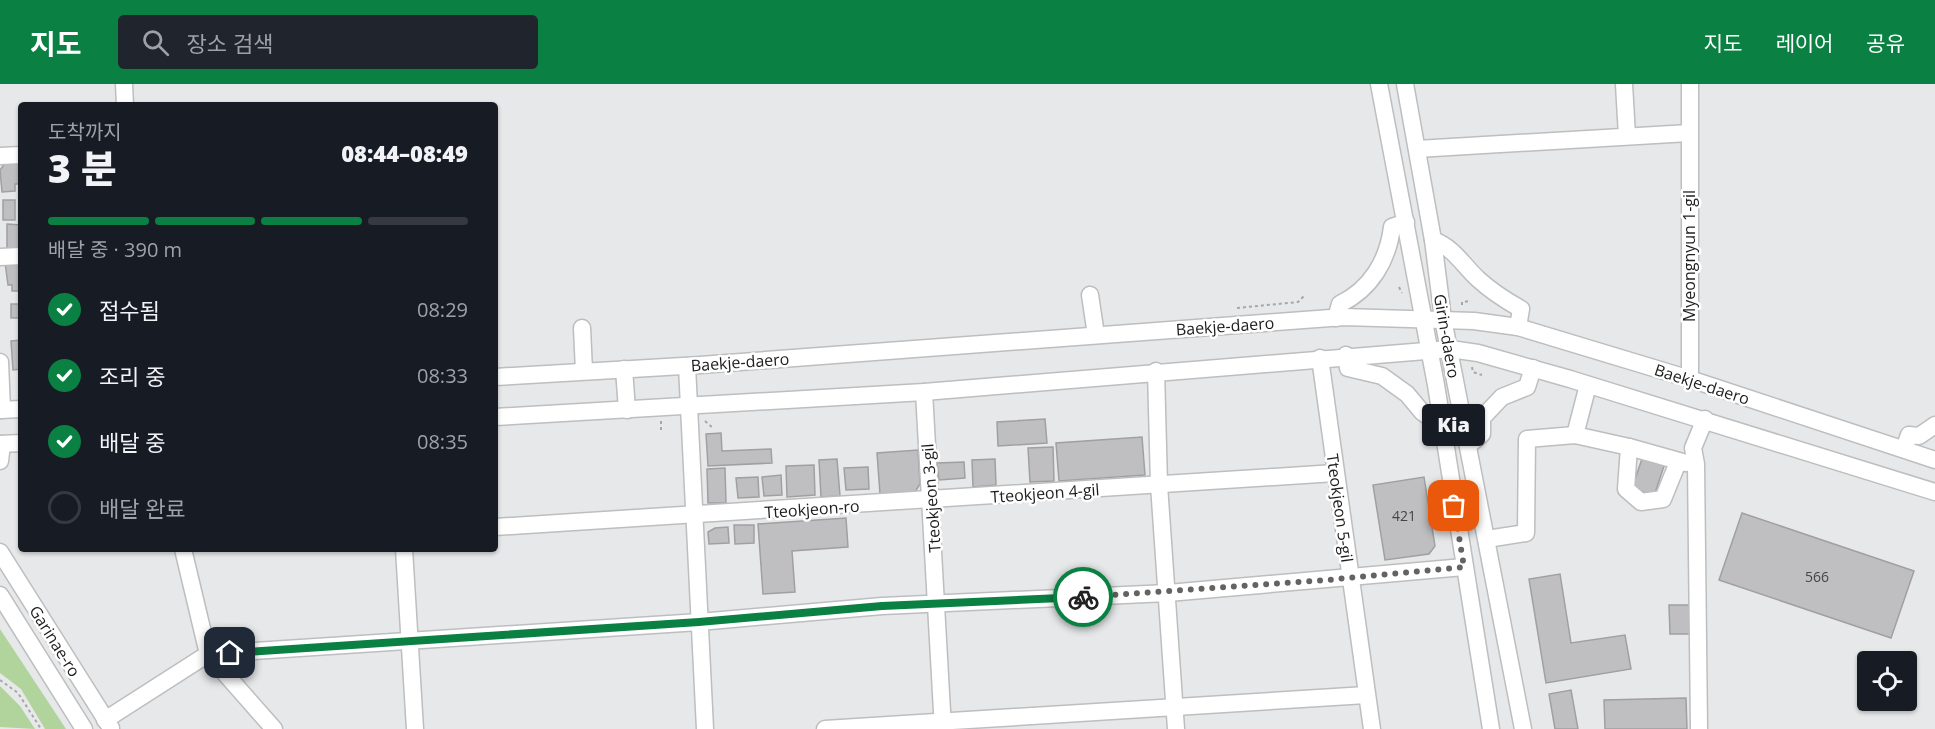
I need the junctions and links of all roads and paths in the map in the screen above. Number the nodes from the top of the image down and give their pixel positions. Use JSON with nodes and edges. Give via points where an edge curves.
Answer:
{"nodes":[{"id":1,"x":124,"y":84,"type":"edge"},
{"id":2,"x":1379,"y":84,"type":"edge"},
{"id":3,"x":1405,"y":84,"type":"edge"},
{"id":4,"x":1624,"y":84,"type":"edge"},
{"id":5,"x":1690,"y":84,"type":"edge"},
{"id":6,"x":125,"y":102,"type":"edge"},
{"id":7,"x":1689,"y":133,"type":"junction"},
{"id":8,"x":1627,"y":136,"type":"junction"},
{"id":9,"x":1417,"y":149,"type":"junction"},
{"id":10,"x":18,"y":155,"type":"edge"},
{"id":11,"x":0,"y":156,"type":"edge"},
{"id":12,"x":1406,"y":222,"type":"junction"},
{"id":13,"x":1433,"y":240,"type":"junction"},
{"id":14,"x":18,"y":256,"type":"edge"},
{"id":15,"x":0,"y":257,"type":"edge"},
{"id":16,"x":1090,"y":295,"type":"dead end"},
{"id":17,"x":1336,"y":318,"type":"junction"},
{"id":18,"x":1424,"y":319,"type":"junction"},
{"id":19,"x":1443,"y":320,"type":"junction"},
{"id":20,"x":1518,"y":327,"type":"junction"},
{"id":21,"x":582,"y":328,"type":"dead end"},
{"id":22,"x":1096,"y":335,"type":"junction"},
{"id":23,"x":1450,"y":349,"type":"junction"},
{"id":24,"x":1429,"y":350,"type":"junction"},
{"id":25,"x":1346,"y":356,"type":"junction"},
{"id":26,"x":1320,"y":358,"type":"junction"},
{"id":27,"x":0,"y":362,"type":"edge"},
{"id":28,"x":687,"y":366,"type":"junction"},
{"id":29,"x":1533,"y":368,"type":"junction"},
{"id":30,"x":624,"y":369,"type":"junction"},
{"id":31,"x":584,"y":371,"type":"junction"},
{"id":32,"x":1156,"y":371,"type":"junction"},
{"id":33,"x":498,"y":377,"type":"edge"},
{"id":34,"x":1690,"y":379,"type":"junction"},
{"id":35,"x":1588,"y":385,"type":"junction"},
{"id":36,"x":924,"y":392,"type":"junction"},
{"id":37,"x":688,"y":407,"type":"junction"},
{"id":38,"x":18,"y":409,"type":"edge"},
{"id":39,"x":1,"y":410,"type":"edge"},
{"id":40,"x":627,"y":410,"type":"junction"},
{"id":41,"x":498,"y":417,"type":"edge"},
{"id":42,"x":1705,"y":419,"type":"junction"},
{"id":43,"x":1935,"y":425,"type":"edge"},
{"id":44,"x":1442,"y":426,"type":"junction"},
{"id":45,"x":1575,"y":435,"type":"junction"},
{"id":46,"x":18,"y":444,"type":"edge"},
{"id":47,"x":1469,"y":445,"type":"junction"},
{"id":48,"x":1629,"y":447,"type":"junction"},
{"id":49,"x":1904,"y":449,"type":"junction"},
{"id":50,"x":1,"y":450,"type":"edge"},
{"id":51,"x":1935,"y":460,"type":"edge"},
{"id":52,"x":1678,"y":462,"type":"junction"},
{"id":53,"x":1696,"y":464,"type":"junction"},
{"id":54,"x":1335,"y":473,"type":"junction"},
{"id":55,"x":1159,"y":485,"type":"junction"},
{"id":56,"x":1935,"y":492,"type":"edge"},
{"id":57,"x":931,"y":501,"type":"junction"},
{"id":58,"x":693,"y":517,"type":"junction"},
{"id":59,"x":498,"y":528,"type":"edge"},
{"id":60,"x":1487,"y":539,"type":"junction"},
{"id":61,"x":0,"y":552,"type":"edge"},
{"id":62,"x":184,"y":552,"type":"edge"},
{"id":63,"x":404,"y":552,"type":"edge"},
{"id":64,"x":1464,"y":567,"type":"junction"},
{"id":65,"x":1350,"y":579,"type":"junction"},
{"id":66,"x":1168,"y":593,"type":"junction"},
{"id":67,"x":0,"y":595,"type":"edge"},
{"id":68,"x":937,"y":604,"type":"junction"},
{"id":69,"x":699,"y":622,"type":"junction"},
{"id":70,"x":410,"y":639,"type":"junction"},
{"id":71,"x":208,"y":654,"type":"junction"},
{"id":72,"x":0,"y":680,"type":"edge"},
{"id":73,"x":1366,"y":695,"type":"junction"},
{"id":74,"x":1175,"y":708,"type":"junction"},
{"id":75,"x":108,"y":724,"type":"edge"},
{"id":76,"x":943,"y":725,"type":"edge"},
{"id":77,"x":41,"y":729,"type":"edge"},
{"id":78,"x":84,"y":729,"type":"edge"},
{"id":79,"x":274,"y":729,"type":"edge"},
{"id":80,"x":416,"y":729,"type":"edge"},
{"id":81,"x":705,"y":729,"type":"edge"},
{"id":82,"x":825,"y":729,"type":"edge"},
{"id":83,"x":1176,"y":729,"type":"edge"},
{"id":84,"x":1372,"y":729,"type":"edge"},
{"id":85,"x":1491,"y":729,"type":"edge"},
{"id":86,"x":1523,"y":729,"type":"edge"},
{"id":87,"x":1699,"y":729,"type":"edge"}],
"edges":[{"from":1,"to":6,"type":"street"},
{"from":2,"to":12,"type":"street","name":"Girin-daero"},
{"from":3,"to":9,"type":"street","name":"Girin-daero"},
{"from":4,"to":8,"type":"street"},
{"from":5,"to":7,"type":"street","name":"Myeongnyun 1-gil"},
{"from":7,"to":8,"type":"street"},
{"from":7,"to":34,"type":"street","name":"Myeongnyun 1-gil"},
{"from":8,"to":9,"type":"street"},
{"from":9,"to":13,"type":"street","name":"Girin-daero"},
{"from":10,"to":11,"type":"street"},
{"from":12,"to":17,"type":"street","via":[[1392,227],[1382,265],[1352,298],[1340,304]]},
{"from":12,"to":18,"type":"street","name":"Girin-daero"},
{"from":13,"to":19,"type":"street","name":"Girin-daero"},
{"from":13,"to":20,"type":"street","via":[[1448,246],[1478,279],[1521,309]]},
{"from":14,"to":15,"type":"street"},
{"from":16,"to":22,"type":"street"},
{"from":17,"to":18,"type":"street","name":"Baekje-daero"},
{"from":17,"to":22,"type":"street","name":"Baekje-daero"},
{"from":18,"to":19,"type":"street","name":"Baekje-daero"},
{"from":18,"to":24,"type":"street","name":"Girin-daero"},
{"from":19,"to":20,"type":"street","name":"Baekje-daero"},
{"from":19,"to":23,"type":"street","name":"Girin-daero"},
{"from":20,"to":34,"type":"street","name":"Baekje-daero"},
{"from":21,"to":31,"type":"street"},
{"from":22,"to":28,"type":"street","name":"Baekje-daero"},
{"from":23,"to":24,"type":"street","name":"Baekje-daero"},
{"from":23,"to":29,"type":"street","name":"Baekje-daero","via":[[1478,352]]},
{"from":23,"to":47,"type":"street","name":"Girin-daero"},
{"from":24,"to":25,"type":"street","name":"Baekje-daero"},
{"from":24,"to":44,"type":"street","name":"Girin-daero"},
{"from":25,"to":26,"type":"street","name":"Baekje-daero"},
{"from":25,"to":44,"type":"street","via":[[1348,368],[1382,376]]},
{"from":26,"to":32,"type":"street","name":"Baekje-daero"},
{"from":26,"to":54,"type":"street","name":"Tteokjeon 5-gil"},
{"from":27,"to":39,"type":"street"},
{"from":28,"to":30,"type":"street","name":"Baekje-daero"},
{"from":28,"to":37,"type":"street"},
{"from":29,"to":35,"type":"street","name":"Baekje-daero"},
{"from":29,"to":47,"type":"street","via":[[1527,387],[1502,397],[1482,418],[1482,434]]},
{"from":30,"to":31,"type":"street","name":"Baekje-daero"},
{"from":30,"to":40,"type":"street"},
{"from":31,"to":33,"type":"street","name":"Baekje-daero"},
{"from":32,"to":36,"type":"street","name":"Baekje-daero"},
{"from":32,"to":55,"type":"street"},
{"from":34,"to":49,"type":"street","name":"Baekje-daero"},
{"from":35,"to":42,"type":"street","name":"Baekje-daero"},
{"from":35,"to":45,"type":"street"},
{"from":36,"to":37,"type":"street","name":"Baekje-daero"},
{"from":36,"to":57,"type":"street","name":"Tteokjeon 3-gil"},
{"from":37,"to":40,"type":"street","name":"Baekje-daero"},
{"from":37,"to":58,"type":"street"},
{"from":38,"to":39,"type":"street"},
{"from":40,"to":41,"type":"street","name":"Baekje-daero"},
{"from":42,"to":53,"type":"street","name":"Baekje-daero","via":[[1693,448]]},
{"from":42,"to":56,"type":"street","name":"Baekje-daero"},
{"from":43,"to":49,"type":"street","via":[[1918,436],[1909,435]]},
{"from":44,"to":64,"type":"street","name":"Girin-daero"},
{"from":45,"to":48,"type":"street"},
{"from":45,"to":60,"type":"street","via":[[1527,439],[1526,533]]},
{"from":46,"to":50,"type":"street"},
{"from":47,"to":60,"type":"street","name":"Girin-daero"},
{"from":48,"to":52,"type":"street"},
{"from":48,"to":52,"type":"street","via":[[1626,489],[1641,502],[1663,499]]},
{"from":49,"to":51,"type":"street","name":"Baekje-daero"},
{"from":52,"to":53,"type":"street"},
{"from":53,"to":87,"type":"street","name":"Baekje-daero"},
{"from":54,"to":55,"type":"street","name":"Tteokjeon 4-gil"},
{"from":54,"to":65,"type":"street","name":"Tteokjeon 5-gil"},
{"from":55,"to":57,"type":"street","name":"Tteokjeon 4-gil"},
{"from":55,"to":66,"type":"street"},
{"from":57,"to":58,"type":"street","name":"Tteokjeon-ro"},
{"from":57,"to":68,"type":"street","name":"Tteokjeon 3-gil"},
{"from":58,"to":59,"type":"street","name":"Tteokjeon-ro"},
{"from":58,"to":69,"type":"street"},
{"from":60,"to":86,"type":"street","name":"Girin-daero"},
{"from":61,"to":75,"type":"street","name":"Garinae-ro"},
{"from":62,"to":71,"type":"street"},
{"from":63,"to":70,"type":"street"},
{"from":64,"to":65,"type":"street"},
{"from":64,"to":85,"type":"street","name":"Girin-daero"},
{"from":65,"to":66,"type":"street"},
{"from":65,"to":73,"type":"street","name":"Tteokjeon 5-gil"},
{"from":66,"to":68,"type":"street"},
{"from":66,"to":74,"type":"street"},
{"from":67,"to":78,"type":"street","name":"Garinae-ro"},
{"from":68,"to":69,"type":"street"},
{"from":68,"to":76,"type":"street","name":"Tteokjeon 3-gil"},
{"from":69,"to":70,"type":"street"},
{"from":69,"to":81,"type":"street"},
{"from":70,"to":71,"type":"street"},
{"from":70,"to":80,"type":"street"},
{"from":71,"to":75,"type":"street"},
{"from":71,"to":79,"type":"street"},
{"from":72,"to":77,"type":"path","via":[[18,693]]},
{"from":73,"to":74,"type":"street"},
{"from":73,"to":84,"type":"street","name":"Tteokjeon 5-gil"},
{"from":74,"to":76,"type":"street"},
{"from":74,"to":83,"type":"street"},
{"from":76,"to":82,"type":"street"}]}
